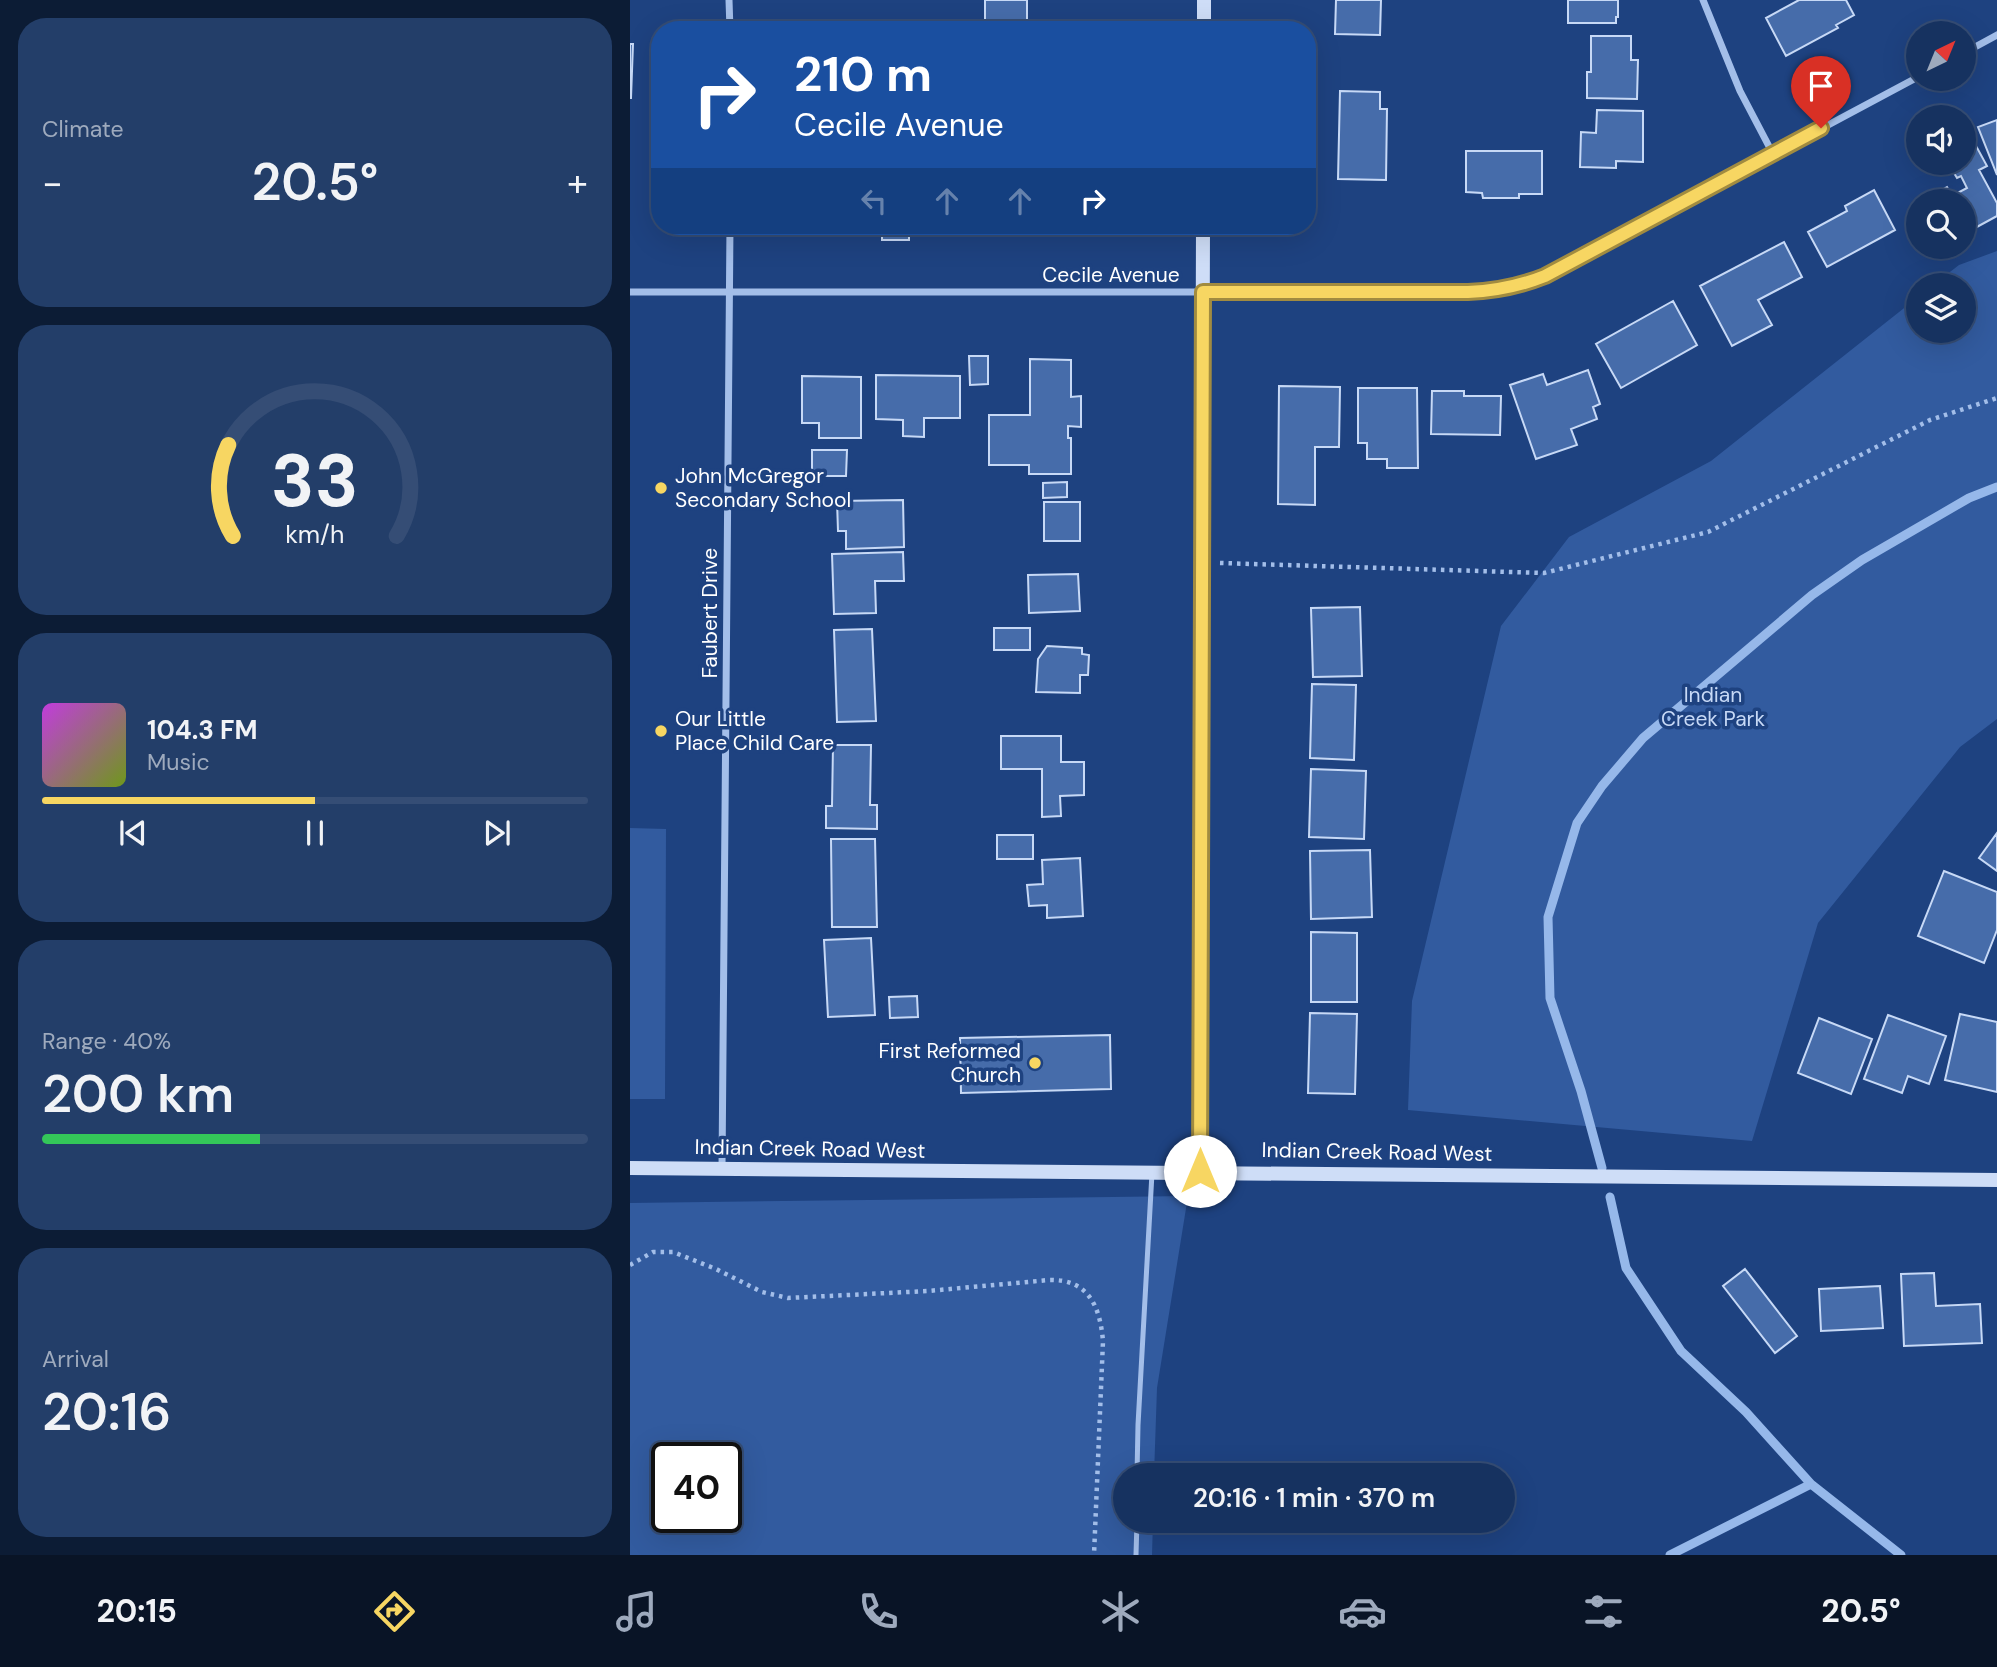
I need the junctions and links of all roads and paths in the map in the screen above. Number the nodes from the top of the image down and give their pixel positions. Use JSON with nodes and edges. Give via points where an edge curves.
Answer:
{"nodes":[{"id":1,"x":729,"y":0,"type":"edge"},
{"id":2,"x":1204,"y":0,"type":"edge"},
{"id":3,"x":1703,"y":0,"type":"edge"},
{"id":4,"x":730,"y":21,"type":"edge"},
{"id":5,"x":1203,"y":21,"type":"edge"},
{"id":6,"x":1997,"y":35,"type":"edge"},
{"id":7,"x":1976,"y":46,"type":"edge"},
{"id":8,"x":1906,"y":83,"type":"edge"},
{"id":9,"x":1773,"y":154,"type":"junction"},
{"id":10,"x":730,"y":235,"type":"edge"},
{"id":11,"x":1203,"y":235,"type":"edge"},
{"id":12,"x":630,"y":292,"type":"edge"},
{"id":13,"x":1203,"y":292,"type":"junction"},
{"id":14,"x":730,"y":293,"type":"junction"},
{"id":15,"x":1997,"y":398,"type":"edge"},
{"id":16,"x":1202,"y":562,"type":"junction"},
{"id":17,"x":630,"y":1168,"type":"edge"},
{"id":18,"x":722,"y":1168,"type":"junction"},
{"id":19,"x":1200,"y":1171,"type":"junction"},
{"id":20,"x":1152,"y":1173,"type":"junction"},
{"id":21,"x":1997,"y":1180,"type":"edge"},
{"id":22,"x":630,"y":1265,"type":"edge"},
{"id":23,"x":1138,"y":1463,"type":"edge"},
{"id":24,"x":1137,"y":1533,"type":"edge"},
{"id":25,"x":1094,"y":1555,"type":"edge"},
{"id":26,"x":1136,"y":1555,"type":"edge"}],
"edges":[{"from":1,"to":4,"type":"street"},
{"from":2,"to":5,"type":"street"},
{"from":3,"to":9,"type":"street","via":[[1740,91]]},
{"from":6,"to":7,"type":"street"},
{"from":8,"to":9,"type":"street","name":"Cecile Avenue"},
{"from":9,"to":13,"type":"street","name":"Cecile Avenue","via":[[1520,286],[1456,293]]},
{"from":10,"to":14,"type":"street","name":"Faubert Drive"},
{"from":11,"to":13,"type":"street"},
{"from":12,"to":14,"type":"street","name":"Cecile Avenue"},
{"from":13,"to":14,"type":"street","name":"Cecile Avenue"},
{"from":13,"to":16,"type":"street"},
{"from":14,"to":18,"type":"street","name":"Faubert Drive"},
{"from":15,"to":16,"type":"path","via":[[1930,420],[1709,532],[1544,573]]},
{"from":16,"to":19,"type":"street"},
{"from":17,"to":18,"type":"street","name":"Indian Creek Road West"},
{"from":18,"to":20,"type":"street","name":"Indian Creek Road West"},
{"from":19,"to":20,"type":"street","name":"Indian Creek Road West"},
{"from":19,"to":21,"type":"street","name":"Indian Creek Road West"},
{"from":20,"to":23,"type":"lane"},
{"from":22,"to":25,"type":"path","via":[[653,1252],[673,1252],[762,1292],[788,1298],[1049,1280],[1061,1280],[1086,1292],[1099,1313],[1103,1341]]},
{"from":24,"to":26,"type":"lane"}]}
